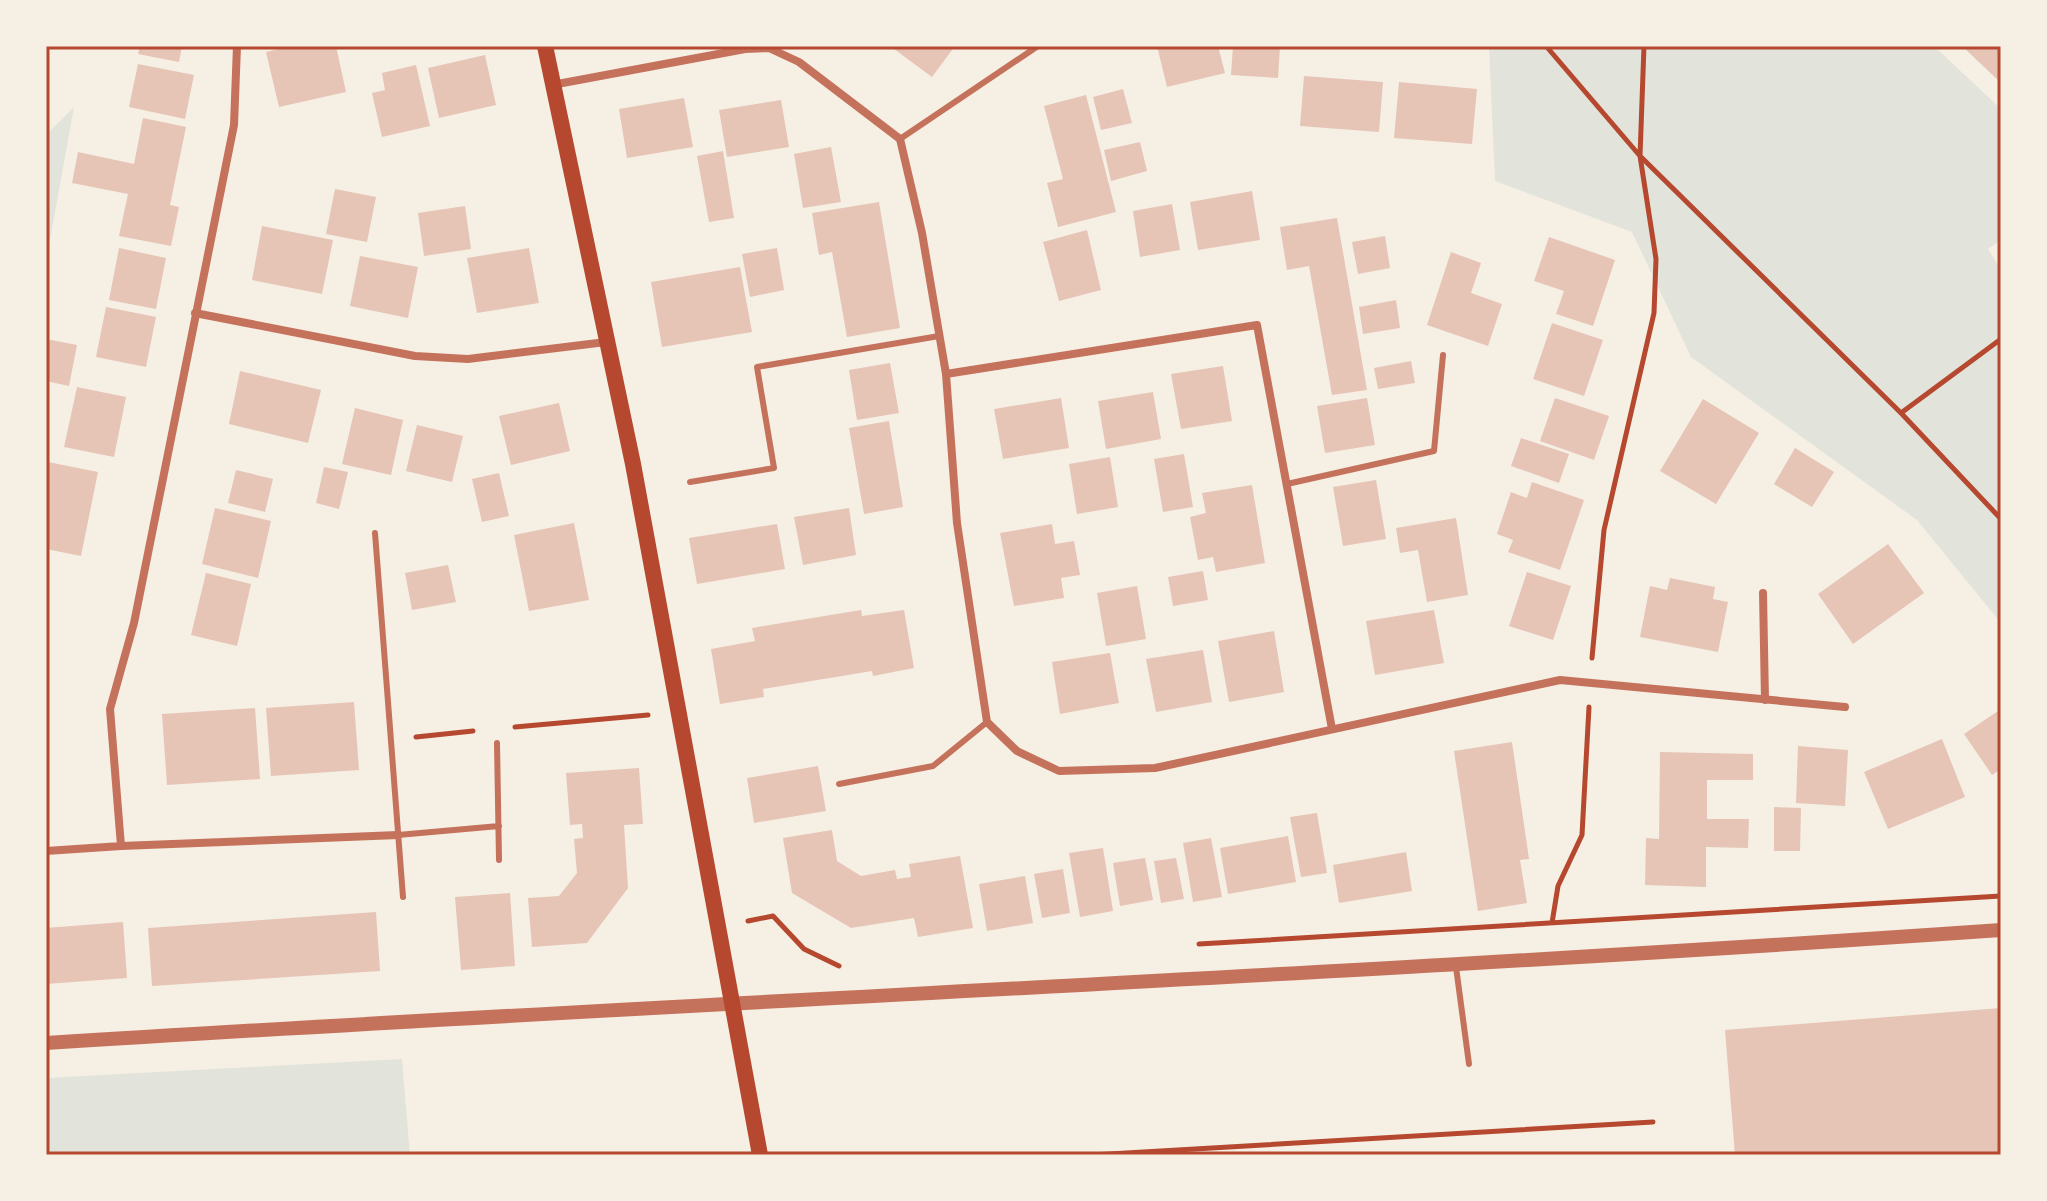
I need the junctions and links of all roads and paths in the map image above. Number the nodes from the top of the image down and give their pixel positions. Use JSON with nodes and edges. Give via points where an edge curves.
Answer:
{"nodes":[{"id":1,"x":237,"y":46,"type":"edge"},
{"id":2,"x":545,"y":46,"type":"edge"},
{"id":3,"x":1038,"y":46,"type":"edge"},
{"id":4,"x":1546,"y":46,"type":"edge"},
{"id":5,"x":1644,"y":46,"type":"edge"},
{"id":6,"x":769,"y":47,"type":"edge"},
{"id":7,"x":552,"y":86,"type":"junction"},
{"id":8,"x":900,"y":139,"type":"junction"},
{"id":9,"x":1640,"y":156,"type":"junction"},
{"id":10,"x":195,"y":313,"type":"junction"},
{"id":11,"x":939,"y":336,"type":"junction"},
{"id":12,"x":2001,"y":339,"type":"edge"},
{"id":13,"x":606,"y":342,"type":"junction"},
{"id":14,"x":1443,"y":355,"type":"dead end"},
{"id":15,"x":946,"y":374,"type":"junction"},
{"id":16,"x":1901,"y":413,"type":"junction"},
{"id":17,"x":690,"y":482,"type":"dead end"},
{"id":18,"x":1287,"y":484,"type":"junction"},
{"id":19,"x":2001,"y":519,"type":"edge"},
{"id":20,"x":375,"y":533,"type":"dead end"},
{"id":21,"x":1763,"y":593,"type":"dead end"},
{"id":22,"x":1590,"y":683,"type":"junction"},
{"id":23,"x":1765,"y":700,"type":"junction"},
{"id":24,"x":1845,"y":707,"type":"dead end"},
{"id":25,"x":677,"y":712,"type":"junction"},
{"id":26,"x":987,"y":722,"type":"junction"},
{"id":27,"x":509,"y":728,"type":"dead end"},
{"id":28,"x":1332,"y":729,"type":"junction"},
{"id":29,"x":478,"y":731,"type":"dead end"},
{"id":30,"x":391,"y":739,"type":"junction"},
{"id":31,"x":497,"y":743,"type":"dead end"},
{"id":32,"x":839,"y":784,"type":"dead end"},
{"id":33,"x":499,"y":826,"type":"junction"},
{"id":34,"x":398,"y":835,"type":"junction"},
{"id":35,"x":121,"y":846,"type":"junction"},
{"id":36,"x":46,"y":851,"type":"edge"},
{"id":37,"x":499,"y":860,"type":"dead end"},
{"id":38,"x":2001,"y":896,"type":"edge"},
{"id":39,"x":403,"y":897,"type":"dead end"},
{"id":40,"x":1552,"y":923,"type":"junction"},
{"id":41,"x":715,"y":927,"type":"junction"},
{"id":42,"x":2001,"y":930,"type":"edge"},
{"id":43,"x":1193,"y":945,"type":"dead end"},
{"id":44,"x":1547,"y":960,"type":"junction"},
{"id":45,"x":842,"y":967,"type":"dead end"},
{"id":46,"x":1456,"y":967,"type":"junction"},
{"id":47,"x":731,"y":1003,"type":"junction"},
{"id":48,"x":46,"y":1043,"type":"edge"},
{"id":49,"x":1469,"y":1064,"type":"dead end"},
{"id":50,"x":1653,"y":1122,"type":"dead end"},
{"id":51,"x":760,"y":1155,"type":"edge"},
{"id":52,"x":1092,"y":1155,"type":"edge"}],
"edges":[{"from":1,"to":10,"type":"street","via":[[234,125]]},
{"from":2,"to":7,"type":"main road"},
{"from":3,"to":8,"type":"lane"},
{"from":4,"to":9,"type":"path"},
{"from":5,"to":9,"type":"path"},
{"from":6,"to":7,"type":"street"},
{"from":6,"to":8,"type":"street","via":[[799,62]]},
{"from":7,"to":13,"type":"main road"},
{"from":8,"to":11,"type":"street"},
{"from":9,"to":16,"type":"path"},
{"from":9,"to":22,"type":"path","via":[[1656,259],[1654,313],[1604,530]]},
{"from":10,"to":13,"type":"street","via":[[415,356],[468,359]]},
{"from":10,"to":35,"type":"street","via":[[134,623],[110,709]]},
{"from":11,"to":15,"type":"street"},
{"from":11,"to":17,"type":"lane","via":[[757,367],[774,468]]},
{"from":12,"to":16,"type":"path"},
{"from":13,"to":25,"type":"main road"},
{"from":14,"to":18,"type":"lane","via":[[1434,451]]},
{"from":15,"to":18,"type":"street","via":[[1257,325]]},
{"from":15,"to":26,"type":"street","via":[[957,523]]},
{"from":16,"to":19,"type":"path"},
{"from":18,"to":28,"type":"street"},
{"from":20,"to":30,"type":"lane"},
{"from":21,"to":23,"type":"street"},
{"from":22,"to":23,"type":"street"},
{"from":22,"to":28,"type":"street","via":[[1560,680]]},
{"from":22,"to":40,"type":"path","via":[[1582,835],[1558,886]]},
{"from":23,"to":24,"type":"street"},
{"from":25,"to":27,"type":"path"},
{"from":25,"to":41,"type":"main road"},
{"from":26,"to":28,"type":"street","via":[[1017,751],[1059,771],[1155,768]]},
{"from":26,"to":32,"type":"lane","via":[[933,766]]},
{"from":29,"to":30,"type":"path"},
{"from":30,"to":34,"type":"lane"},
{"from":31,"to":33,"type":"lane"},
{"from":33,"to":34,"type":"lane"},
{"from":33,"to":37,"type":"lane"},
{"from":34,"to":35,"type":"street"},
{"from":34,"to":39,"type":"lane"},
{"from":35,"to":36,"type":"street"},
{"from":38,"to":40,"type":"path"},
{"from":40,"to":43,"type":"path"},
{"from":40,"to":44,"type":"path"},
{"from":41,"to":45,"type":"path","via":[[773,916],[804,949]]},
{"from":41,"to":47,"type":"main road"},
{"from":42,"to":44,"type":"street"},
{"from":44,"to":46,"type":"street"},
{"from":46,"to":47,"type":"street"},
{"from":46,"to":49,"type":"lane"},
{"from":47,"to":48,"type":"street"},
{"from":47,"to":51,"type":"main road"},
{"from":50,"to":52,"type":"path"}]}
